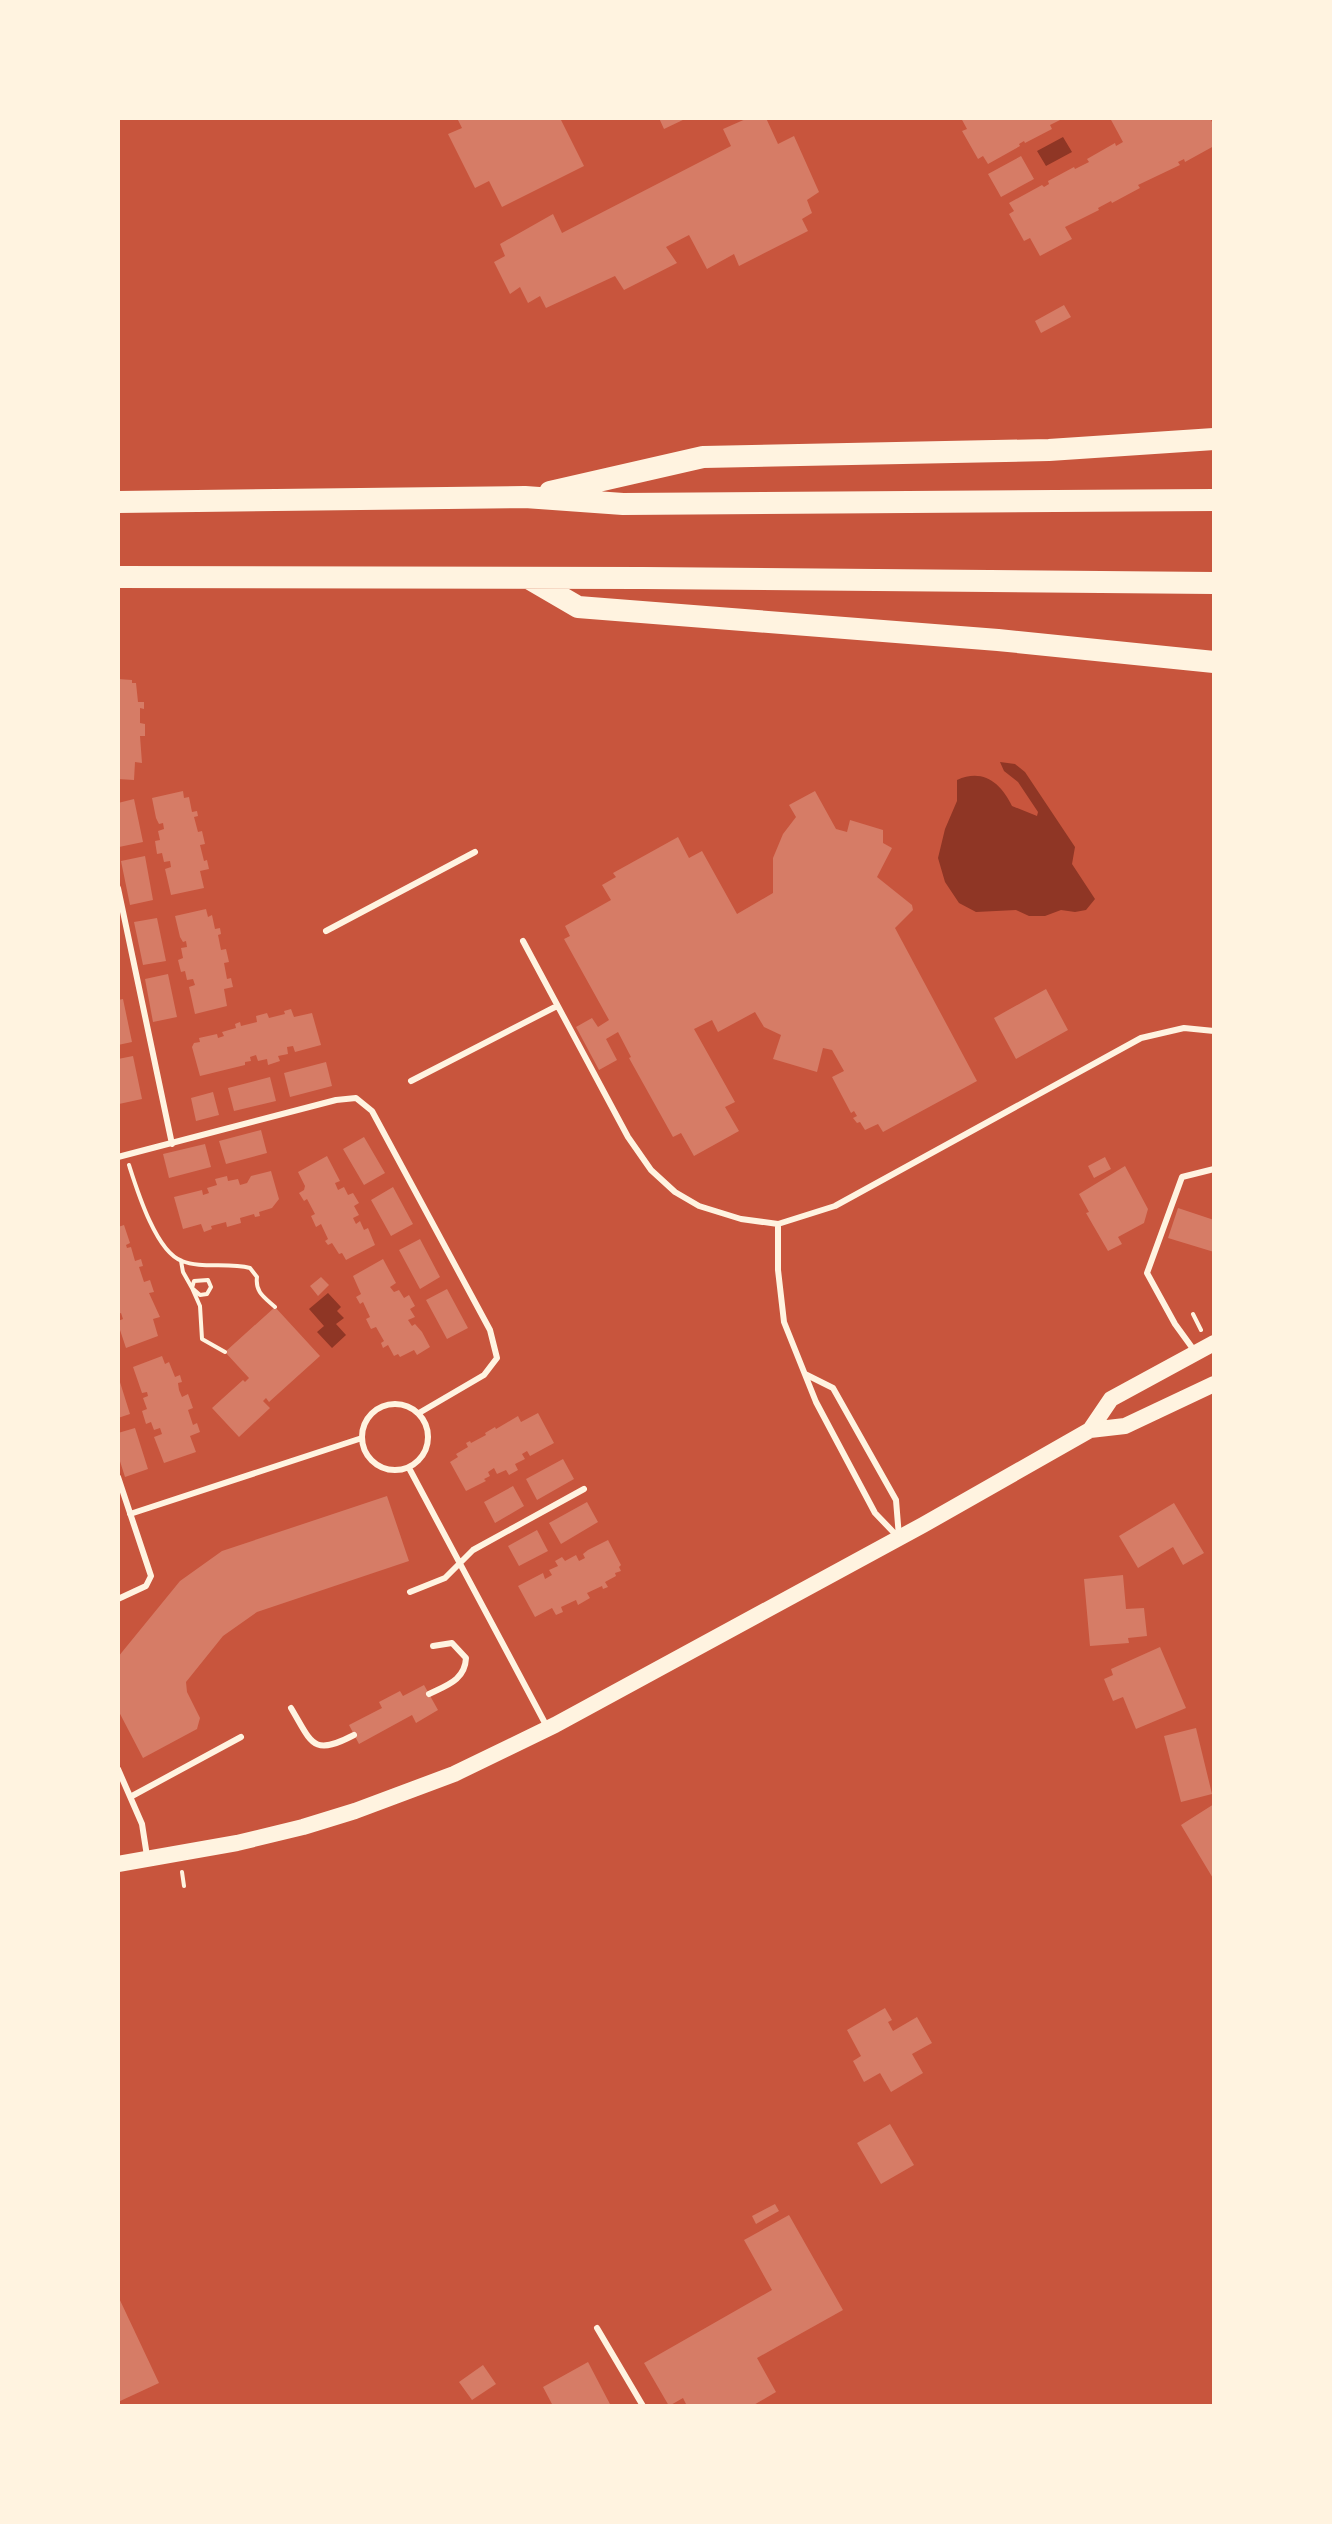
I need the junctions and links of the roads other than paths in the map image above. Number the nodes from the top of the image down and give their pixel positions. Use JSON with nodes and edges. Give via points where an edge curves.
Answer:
{"nodes":[{"id":1,"x":1214,"y":439,"type":"edge"},
{"id":2,"x":525,"y":497,"type":"junction"},
{"id":3,"x":1214,"y":500,"type":"edge"},
{"id":4,"x":118,"y":502,"type":"edge"},
{"id":5,"x":118,"y":577,"type":"edge"},
{"id":6,"x":530,"y":579,"type":"junction"},
{"id":7,"x":1214,"y":583,"type":"edge"},
{"id":8,"x":1214,"y":662,"type":"edge"},
{"id":9,"x":475,"y":852,"type":"dead end"},
{"id":10,"x":118,"y":888,"type":"edge"},
{"id":11,"x":326,"y":931,"type":"dead end"},
{"id":12,"x":523,"y":941,"type":"dead end"},
{"id":13,"x":557,"y":1006,"type":"junction"},
{"id":14,"x":1214,"y":1031,"type":"edge"},
{"id":15,"x":411,"y":1081,"type":"dead end"},
{"id":16,"x":172,"y":1144,"type":"junction"},
{"id":17,"x":122,"y":1156,"type":"edge"},
{"id":18,"x":1214,"y":1169,"type":"edge"},
{"id":19,"x":778,"y":1224,"type":"junction"},
{"id":20,"x":1214,"y":1343,"type":"edge"},
{"id":21,"x":1196,"y":1353,"type":"junction"},
{"id":22,"x":805,"y":1374,"type":"junction"},
{"id":23,"x":1214,"y":1384,"type":"edge"},
{"id":24,"x":419,"y":1413,"type":"junction"},
{"id":25,"x":1090,"y":1430,"type":"junction"},
{"id":26,"x":362,"y":1438,"type":"junction"},
{"id":27,"x":409,"y":1468,"type":"junction"},
{"id":28,"x":118,"y":1477,"type":"edge"},
{"id":29,"x":584,"y":1489,"type":"dead end"},
{"id":30,"x":130,"y":1514,"type":"junction"},
{"id":31,"x":900,"y":1538,"type":"junction"},
{"id":32,"x":460,"y":1563,"type":"junction"},
{"id":33,"x":410,"y":1592,"type":"dead end"},
{"id":34,"x":118,"y":1599,"type":"edge"},
{"id":35,"x":433,"y":1646,"type":"dead end"},
{"id":36,"x":429,"y":1694,"type":"dead end"},
{"id":37,"x":291,"y":1708,"type":"dead end"},
{"id":38,"x":548,"y":1729,"type":"junction"},
{"id":39,"x":354,"y":1735,"type":"dead end"},
{"id":40,"x":241,"y":1737,"type":"dead end"},
{"id":41,"x":118,"y":1769,"type":"edge"},
{"id":42,"x":132,"y":1796,"type":"junction"},
{"id":43,"x":147,"y":1859,"type":"junction"},
{"id":44,"x":118,"y":1864,"type":"edge"},
{"id":45,"x":597,"y":2328,"type":"dead end"},
{"id":46,"x":643,"y":2406,"type":"edge"}],
"edges":[{"from":1,"to":2,"type":"highway","via":[[1033,450],[703,457]]},
{"from":2,"to":3,"type":"highway","via":[[623,504]]},
{"from":2,"to":4,"type":"highway"},
{"from":5,"to":6,"type":"highway"},
{"from":6,"to":7,"type":"highway"},
{"from":6,"to":8,"type":"highway","via":[[578,607]]},
{"from":9,"to":11,"type":"lane"},
{"from":10,"to":16,"type":"lane"},
{"from":12,"to":13,"type":"lane"},
{"from":13,"to":15,"type":"lane"},
{"from":13,"to":19,"type":"lane","via":[[651,1170],[699,1206]]},
{"from":14,"to":19,"type":"lane","via":[[1184,1028],[1141,1038],[835,1206]]},
{"from":16,"to":17,"type":"lane"},
{"from":16,"to":24,"type":"lane","via":[[336,1100],[356,1098],[372,1111],[490,1330],[497,1358],[484,1375]]},
{"from":18,"to":21,"type":"lane","via":[[1182,1177],[1147,1273]]},
{"from":19,"to":22,"type":"lane","via":[[784,1322]]},
{"from":20,"to":21,"type":"main road"},
{"from":21,"to":25,"type":"main road","via":[[1111,1399]]},
{"from":22,"to":31,"type":"lane","via":[[875,1513]]},
{"from":22,"to":31,"type":"lane","via":[[833,1388],[896,1500]]},
{"from":23,"to":25,"type":"main road","via":[[1125,1426]]},
{"from":24,"to":26,"type":"lane","via":[[395,1403],[382,1406],[364,1425]]},
{"from":24,"to":27,"type":"lane","via":[[429,1436],[427,1449]]},
{"from":25,"to":31,"type":"main road"},
{"from":26,"to":27,"type":"lane","via":[[372,1461],[383,1468]]},
{"from":26,"to":30,"type":"lane"},
{"from":27,"to":32,"type":"lane"},
{"from":28,"to":30,"type":"lane"},
{"from":29,"to":32,"type":"lane","via":[[473,1550]]},
{"from":30,"to":34,"type":"lane","via":[[151,1576],[146,1586]]},
{"from":31,"to":38,"type":"main road"},
{"from":32,"to":33,"type":"lane","via":[[445,1578]]},
{"from":32,"to":38,"type":"lane"},
{"from":35,"to":36,"type":"lane","via":[[452,1643],[466,1658],[466,1669]]},
{"from":37,"to":39,"type":"lane","via":[[312,1743],[337,1744]]},
{"from":38,"to":43,"type":"main road","via":[[454,1774],[355,1811],[237,1843]]},
{"from":40,"to":42,"type":"lane"},
{"from":41,"to":42,"type":"lane"},
{"from":42,"to":43,"type":"lane"},
{"from":43,"to":44,"type":"main road"},
{"from":45,"to":46,"type":"lane"}]}
